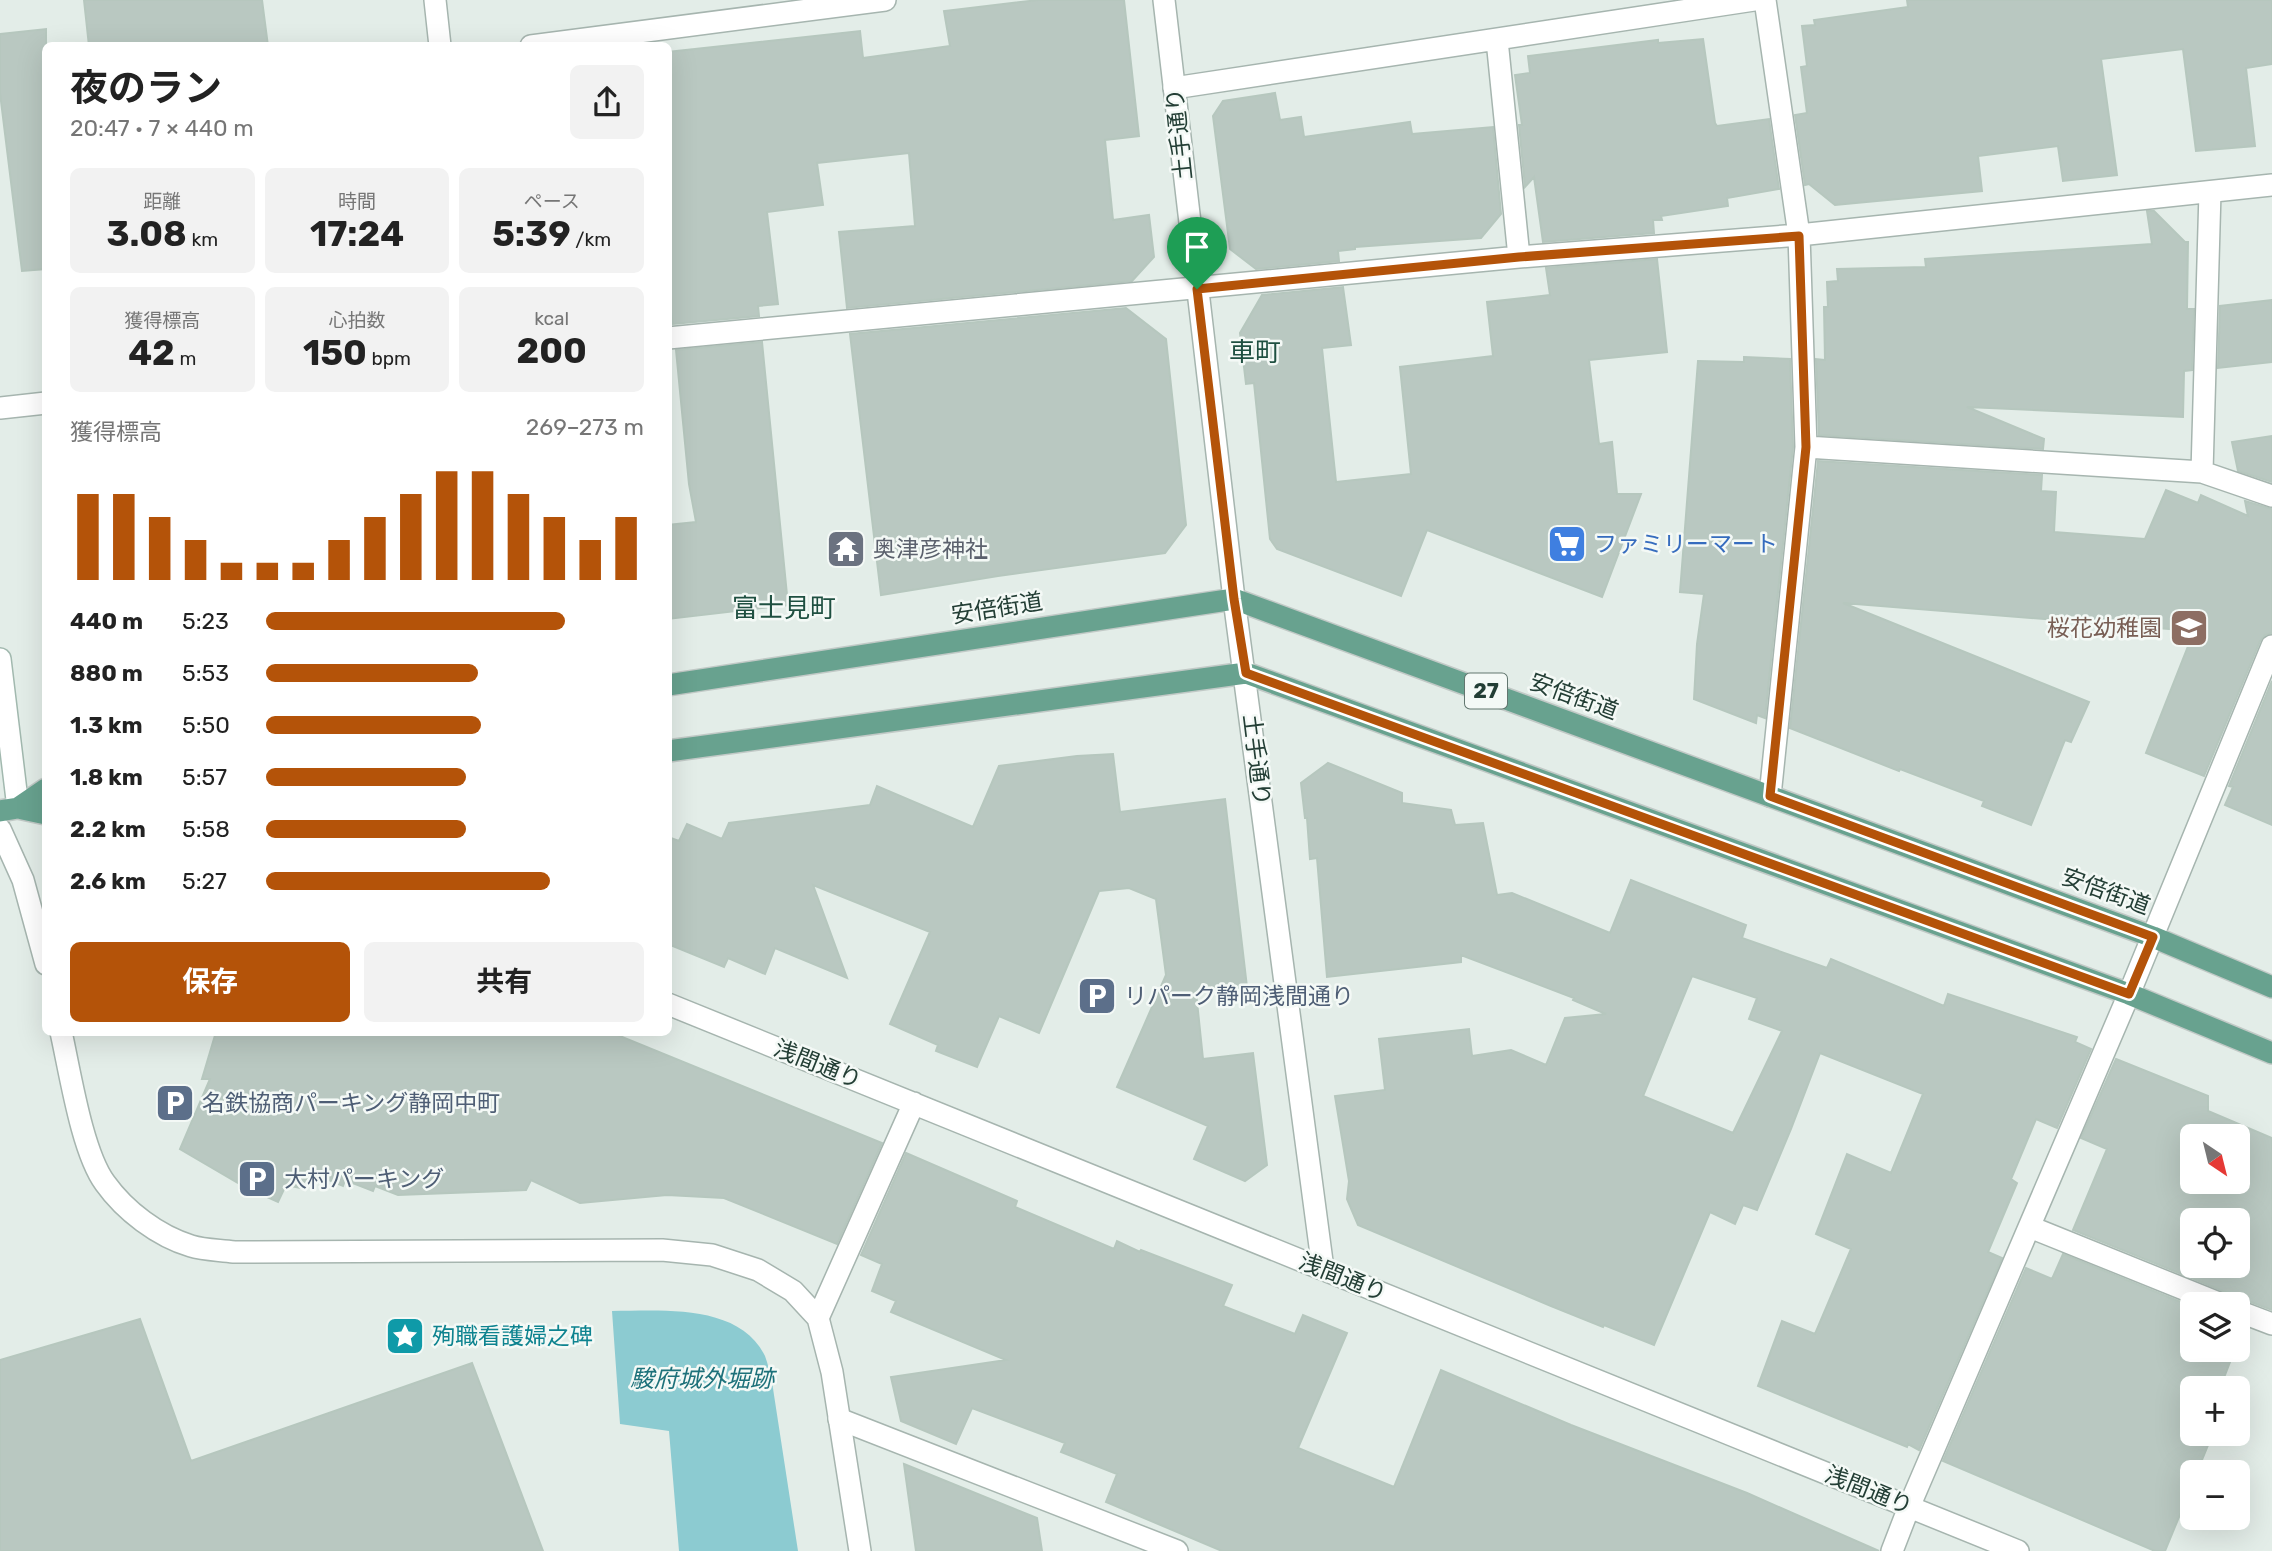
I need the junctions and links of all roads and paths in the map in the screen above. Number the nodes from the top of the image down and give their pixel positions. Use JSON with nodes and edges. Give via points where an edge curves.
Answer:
{"nodes":[{"id":1,"x":435,"y":0,"type":"edge"},
{"id":2,"x":885,"y":0,"type":"edge"},
{"id":3,"x":1164,"y":0,"type":"edge"},
{"id":4,"x":1754,"y":0,"type":"edge"},
{"id":5,"x":1765,"y":0,"type":"edge"},
{"id":6,"x":1497,"y":40,"type":"junction"},
{"id":7,"x":440,"y":42,"type":"edge"},
{"id":8,"x":562,"y":42,"type":"edge"},
{"id":9,"x":1174,"y":88,"type":"junction"},
{"id":10,"x":2272,"y":185,"type":"edge"},
{"id":11,"x":2210,"y":192,"type":"junction"},
{"id":12,"x":1799,"y":236,"type":"junction"},
{"id":13,"x":1519,"y":257,"type":"junction"},
{"id":14,"x":1197,"y":289,"type":"junction"},
{"id":15,"x":672,"y":338,"type":"edge"},
{"id":16,"x":42,"y":403,"type":"edge"},
{"id":17,"x":0,"y":408,"type":"edge"},
{"id":18,"x":1806,"y":447,"type":"junction"},
{"id":19,"x":2202,"y":472,"type":"junction"},
{"id":20,"x":2272,"y":496,"type":"edge"},
{"id":21,"x":1234,"y":599,"type":"junction"},
{"id":22,"x":2272,"y":646,"type":"edge"},
{"id":23,"x":0,"y":659,"type":"edge"},
{"id":24,"x":1246,"y":673,"type":"junction"},
{"id":25,"x":672,"y":684,"type":"edge"},
{"id":26,"x":672,"y":750,"type":"edge"},
{"id":27,"x":42,"y":791,"type":"edge"},
{"id":28,"x":1770,"y":796,"type":"junction"},
{"id":29,"x":9,"y":810,"type":"edge"},
{"id":30,"x":42,"y":814,"type":"edge"},
{"id":31,"x":0,"y":829,"type":"edge"},
{"id":32,"x":2153,"y":937,"type":"junction"},
{"id":33,"x":42,"y":949,"type":"edge"},
{"id":34,"x":2272,"y":987,"type":"edge"},
{"id":35,"x":2129,"y":994,"type":"junction"},
{"id":36,"x":672,"y":1006,"type":"edge"},
{"id":37,"x":62,"y":1036,"type":"edge"},
{"id":38,"x":2272,"y":1053,"type":"edge"},
{"id":39,"x":914,"y":1103,"type":"junction"},
{"id":40,"x":2030,"y":1227,"type":"junction"},
{"id":41,"x":1323,"y":1269,"type":"junction"},
{"id":42,"x":2191,"y":1292,"type":"edge"},
{"id":43,"x":2250,"y":1316,"type":"edge"},
{"id":44,"x":818,"y":1318,"type":"junction"},
{"id":45,"x":2272,"y":1324,"type":"edge"},
{"id":46,"x":839,"y":1419,"type":"junction"},
{"id":47,"x":1909,"y":1507,"type":"junction"},
{"id":48,"x":860,"y":1551,"type":"edge"},
{"id":49,"x":1177,"y":1551,"type":"edge"},
{"id":50,"x":1892,"y":1551,"type":"edge"},
{"id":51,"x":2018,"y":1551,"type":"edge"}],
"edges":[{"from":1,"to":7,"type":"street"},
{"from":2,"to":8,"type":"street"},
{"from":3,"to":9,"type":"street","name":"土手通り"},
{"from":4,"to":6,"type":"street"},
{"from":5,"to":12,"type":"street"},
{"from":6,"to":9,"type":"street"},
{"from":6,"to":13,"type":"street"},
{"from":9,"to":14,"type":"street","name":"土手通り"},
{"from":10,"to":11,"type":"street"},
{"from":11,"to":12,"type":"street"},
{"from":11,"to":19,"type":"street"},
{"from":12,"to":13,"type":"street"},
{"from":12,"to":18,"type":"street"},
{"from":13,"to":14,"type":"street"},
{"from":14,"to":15,"type":"street"},
{"from":14,"to":21,"type":"street","name":"土手通り"},
{"from":16,"to":17,"type":"street"},
{"from":18,"to":19,"type":"street"},
{"from":18,"to":28,"type":"street"},
{"from":19,"to":20,"type":"street"},
{"from":21,"to":24,"type":"street","name":"土手通り"},
{"from":21,"to":25,"type":"main road","name":"安倍街道","number":"27"},
{"from":21,"to":28,"type":"main road","name":"安倍街道","number":"27"},
{"from":22,"to":32,"type":"street"},
{"from":23,"to":29,"type":"street"},
{"from":24,"to":26,"type":"main road"},
{"from":24,"to":35,"type":"main road"},
{"from":24,"to":41,"type":"street","name":"土手通り"},
{"from":27,"to":29,"type":"main road"},
{"from":28,"to":32,"type":"main road","name":"安倍街道","number":"27"},
{"from":29,"to":30,"type":"main road"},
{"from":31,"to":33,"type":"street","via":[[23,880]]},
{"from":32,"to":34,"type":"main road","name":"安倍街道","number":"27"},
{"from":32,"to":35,"type":"street"},
{"from":35,"to":38,"type":"main road"},
{"from":35,"to":40,"type":"street"},
{"from":36,"to":39,"type":"street","name":"浅間通り"},
{"from":37,"to":44,"type":"street","via":[[87,1144],[103,1182],[154,1230],[192,1246],[234,1252],[662,1251],[712,1255],[758,1270],[793,1291]]},
{"from":39,"to":41,"type":"street","name":"浅間通り"},
{"from":39,"to":44,"type":"street"},
{"from":40,"to":42,"type":"street"},
{"from":40,"to":47,"type":"street"},
{"from":41,"to":47,"type":"street","name":"浅間通り"},
{"from":43,"to":45,"type":"street"},
{"from":44,"to":46,"type":"street"},
{"from":46,"to":48,"type":"street"},
{"from":46,"to":49,"type":"street"},
{"from":47,"to":50,"type":"street"},
{"from":47,"to":51,"type":"street","name":"浅間通り"}]}
